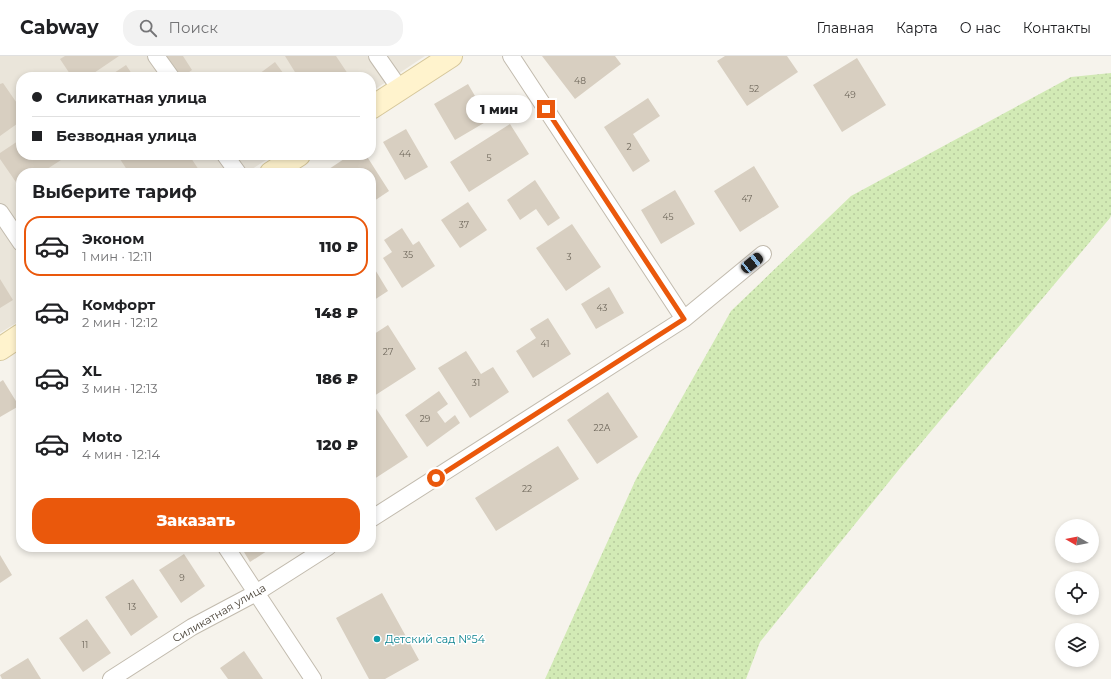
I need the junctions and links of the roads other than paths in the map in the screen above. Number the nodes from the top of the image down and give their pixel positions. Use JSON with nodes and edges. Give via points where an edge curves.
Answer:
{"nodes":[{"id":1,"x":156,"y":56,"type":"edge"},
{"id":2,"x":377,"y":56,"type":"edge"},
{"id":3,"x":451,"y":56,"type":"edge"},
{"id":4,"x":511,"y":56,"type":"edge"},
{"id":5,"x":167,"y":72,"type":"edge"},
{"id":6,"x":400,"y":89,"type":"junction"},
{"id":7,"x":376,"y":105,"type":"edge"},
{"id":8,"x":291,"y":160,"type":"edge"},
{"id":9,"x":279,"y":168,"type":"edge"},
{"id":10,"x":0,"y":212,"type":"edge"},
{"id":11,"x":16,"y":236,"type":"edge"},
{"id":12,"x":763,"y":254,"type":"dead end"},
{"id":13,"x":684,"y":319,"type":"junction"},
{"id":14,"x":16,"y":338,"type":"edge"},
{"id":15,"x":0,"y":349,"type":"edge"},
{"id":16,"x":376,"y":516,"type":"edge"},
{"id":17,"x":229,"y":552,"type":"edge"},
{"id":18,"x":320,"y":552,"type":"edge"},
{"id":19,"x":256,"y":593,"type":"junction"},
{"id":20,"x":111,"y":679,"type":"edge"},
{"id":21,"x":313,"y":679,"type":"edge"}],
"edges":[{"from":1,"to":5,"type":"street"},
{"from":2,"to":6,"type":"street"},
{"from":3,"to":6,"type":"main road"},
{"from":4,"to":13,"type":"street"},
{"from":6,"to":7,"type":"main road"},
{"from":8,"to":9,"type":"main road"},
{"from":10,"to":11,"type":"street"},
{"from":12,"to":13,"type":"street"},
{"from":13,"to":16,"type":"street"},
{"from":14,"to":15,"type":"main road"},
{"from":17,"to":19,"type":"street"},
{"from":18,"to":19,"type":"street","name":"Силикатная улица"},
{"from":19,"to":20,"type":"street","name":"Силикатная улица","via":[[192,627]]},
{"from":19,"to":21,"type":"street"}]}
